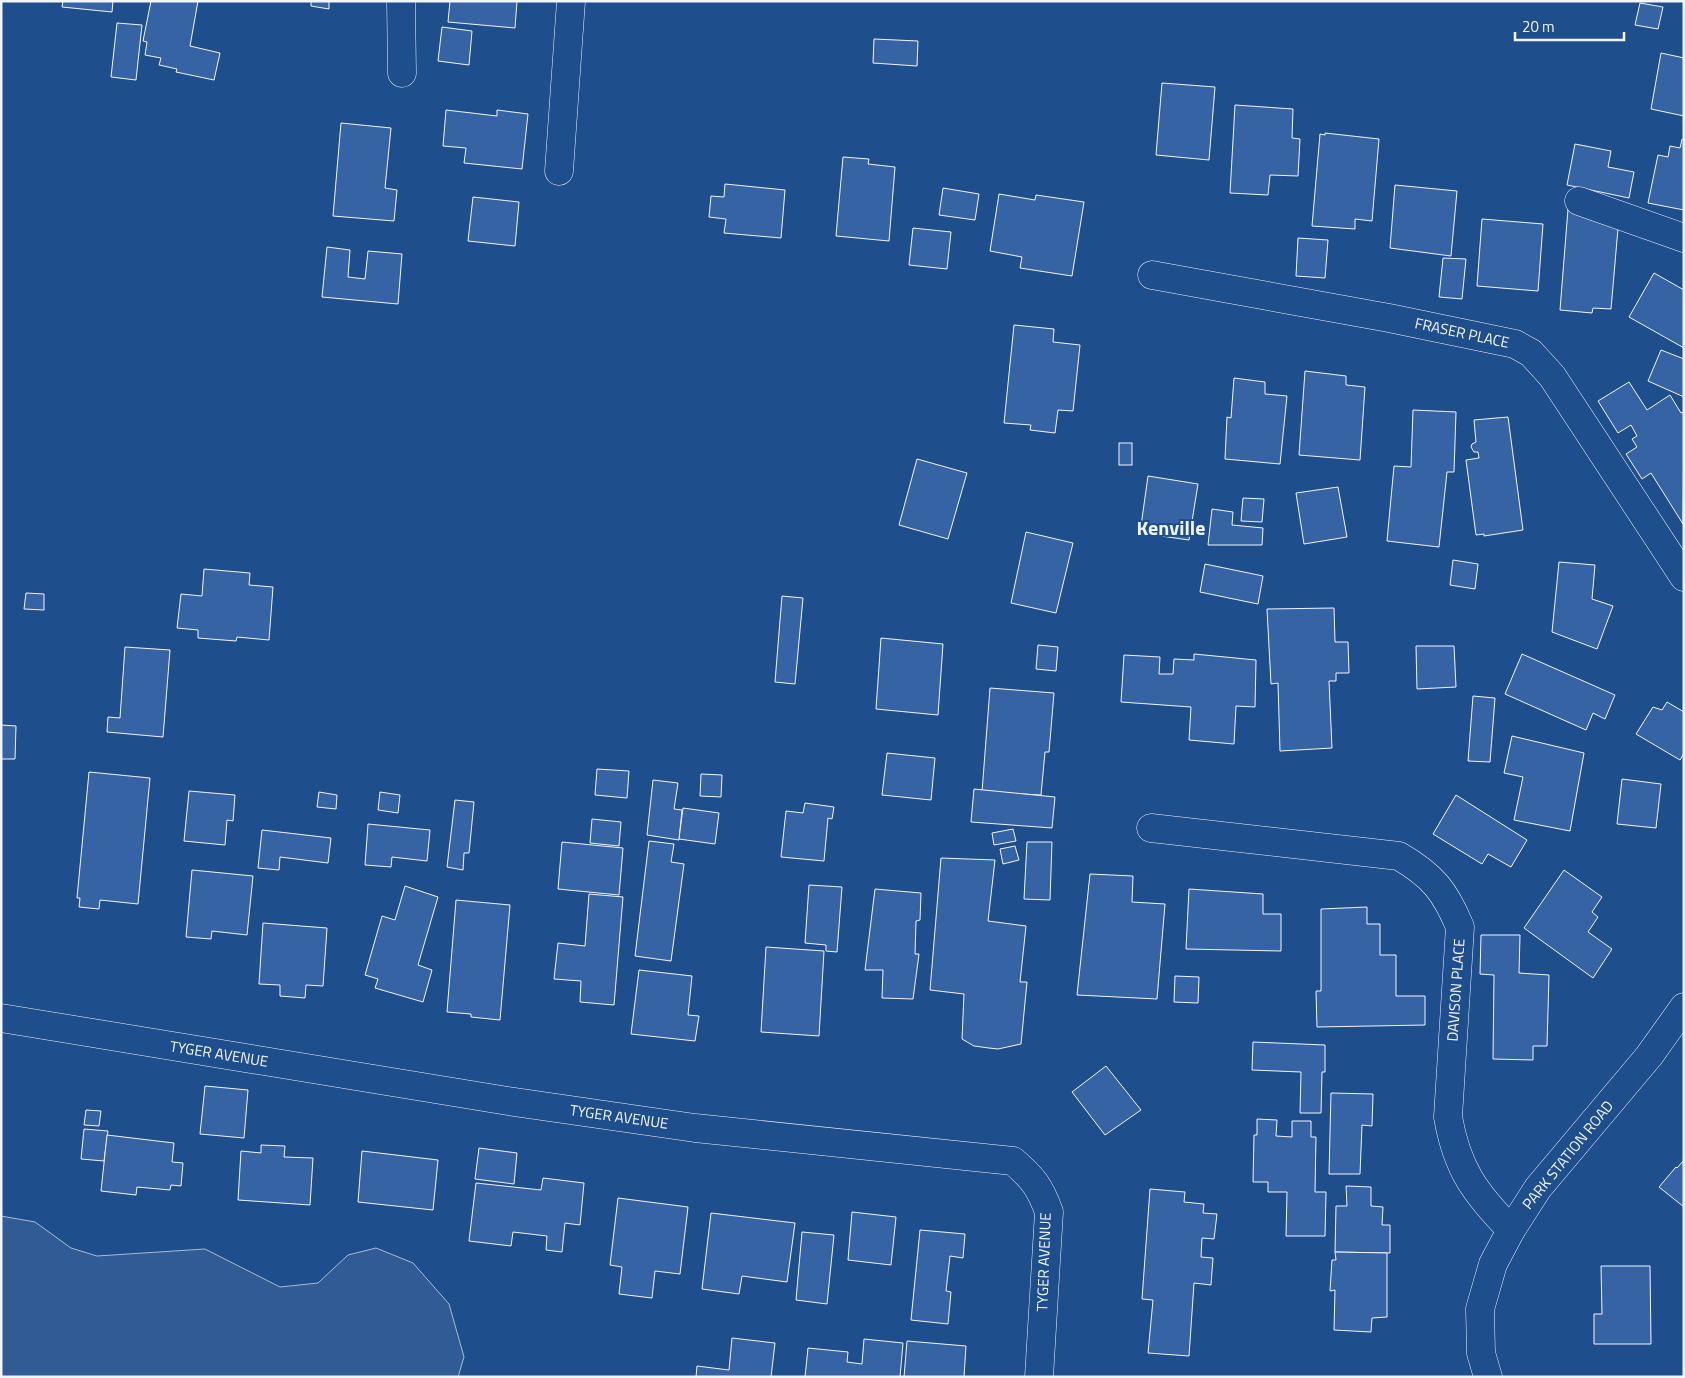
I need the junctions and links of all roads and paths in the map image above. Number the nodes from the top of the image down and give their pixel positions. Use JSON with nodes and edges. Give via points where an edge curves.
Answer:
{"nodes":[{"id":1,"x":401,"y":1,"type":"edge"},
{"id":2,"x":571,"y":1,"type":"edge"},
{"id":3,"x":402,"y":73,"type":"dead end"},
{"id":4,"x":559,"y":171,"type":"dead end"},
{"id":5,"x":1579,"y":201,"type":"dead end"},
{"id":6,"x":1684,"y":238,"type":"edge"},
{"id":7,"x":1152,"y":275,"type":"dead end"},
{"id":8,"x":1684,"y":578,"type":"edge"},
{"id":9,"x":1151,"y":828,"type":"dead end"},
{"id":10,"x":1684,"y":1007,"type":"edge"},
{"id":11,"x":1,"y":1018,"type":"edge"},
{"id":12,"x":1511,"y":1230,"type":"junction"},
{"id":13,"x":1039,"y":1377,"type":"edge"},
{"id":14,"x":1488,"y":1377,"type":"edge"}],
"edges":[{"from":1,"to":3,"type":"street"},
{"from":2,"to":4,"type":"street"},
{"from":5,"to":6,"type":"street"},
{"from":7,"to":8,"type":"street","name":"FRASER PLACE","via":[[1514,344],[1531,354],[1552,376]]},
{"from":9,"to":12,"type":"street","name":"DAVISON PLACE","via":[[1399,856],[1421,869],[1438,886],[1451,904],[1460,927],[1448,1117],[1452,1142],[1461,1166],[1484,1202]]},
{"from":10,"to":12,"type":"street","name":"PARK STATION ROAD","via":[[1649,1056],[1538,1188]]},
{"from":11,"to":13,"type":"street","name":"TYGER AVENUE","via":[[695,1128],[1013,1161],[1033,1180],[1049,1212]]},
{"from":12,"to":14,"type":"street","name":"PARK STATION ROAD","via":[[1493,1264],[1480,1310],[1481,1354]]}]}
